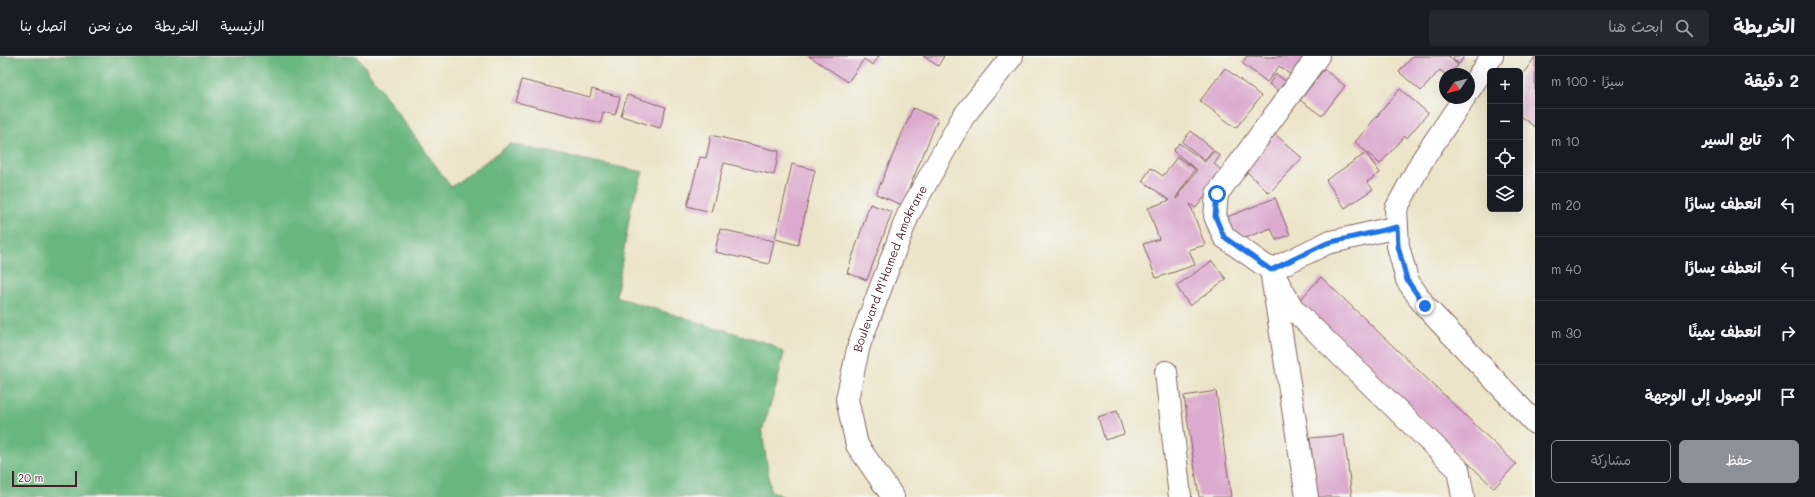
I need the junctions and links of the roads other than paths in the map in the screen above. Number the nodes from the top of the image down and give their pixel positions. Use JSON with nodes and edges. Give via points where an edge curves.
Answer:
{"nodes":[{"id":1,"x":1012,"y":56,"type":"edge"},
{"id":2,"x":1318,"y":56,"type":"edge"},
{"id":3,"x":1492,"y":56,"type":"edge"},
{"id":4,"x":1475,"y":81,"type":"edge"},
{"id":5,"x":1460,"y":104,"type":"edge"},
{"id":6,"x":1397,"y":227,"type":"junction"},
{"id":7,"x":1271,"y":270,"type":"junction"},
{"id":8,"x":1166,"y":372,"type":"dead end"},
{"id":9,"x":1535,"y":424,"type":"edge"},
{"id":10,"x":893,"y":497,"type":"edge"},
{"id":11,"x":1180,"y":497,"type":"edge"},
{"id":12,"x":1307,"y":497,"type":"edge"},
{"id":13,"x":1463,"y":497,"type":"edge"}],
"edges":[{"from":1,"to":10,"type":"main road","name":"Boulevard M'Hamed Amokrane","via":[[963,117],[908,215],[859,345],[847,399],[857,445]]},
{"from":2,"to":7,"type":"main road","via":[[1217,194],[1215,216],[1224,237]]},
{"from":3,"to":4,"type":"main road"},
{"from":5,"to":6,"type":"main road","via":[[1423,159],[1396,209]]},
{"from":6,"to":7,"type":"main road","via":[[1327,243]]},
{"from":6,"to":9,"type":"main road","via":[[1398,246],[1407,280],[1425,306]]},
{"from":7,"to":12,"type":"main road"},
{"from":7,"to":13,"type":"main road","via":[[1293,309],[1458,469]]},
{"from":8,"to":11,"type":"main road"}]}
